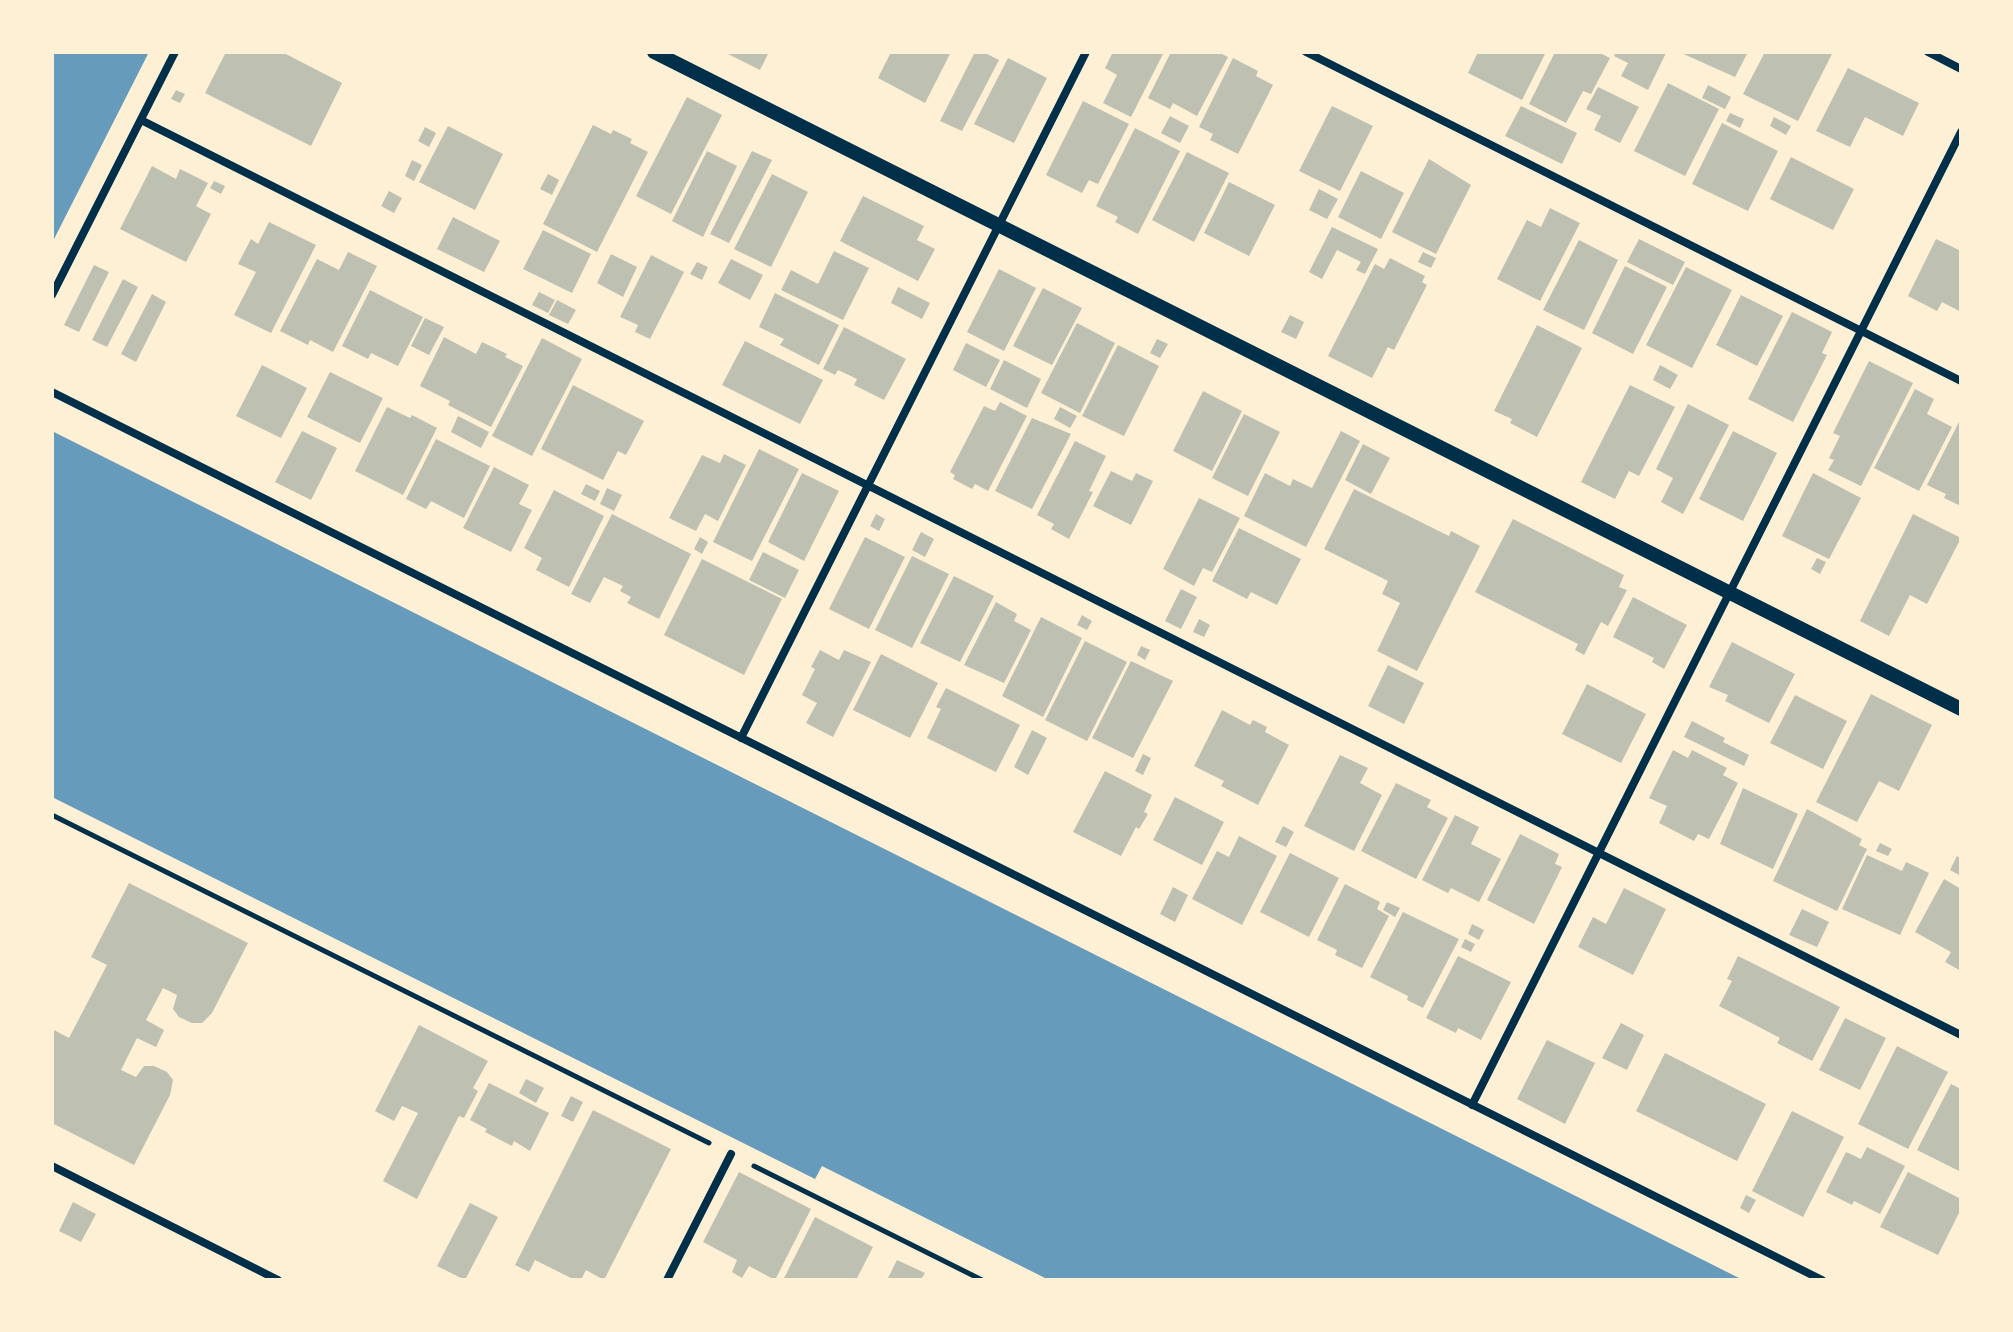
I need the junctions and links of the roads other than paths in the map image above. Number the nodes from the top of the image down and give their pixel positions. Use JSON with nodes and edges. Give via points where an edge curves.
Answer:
{"nodes":[{"id":1,"x":175,"y":52,"type":"edge"},
{"id":2,"x":654,"y":52,"type":"edge"},
{"id":3,"x":1086,"y":52,"type":"edge"},
{"id":4,"x":1306,"y":52,"type":"edge"},
{"id":5,"x":1928,"y":52,"type":"edge"},
{"id":6,"x":1961,"y":69,"type":"edge"},
{"id":7,"x":141,"y":120,"type":"junction"},
{"id":8,"x":1961,"y":132,"type":"edge"},
{"id":9,"x":998,"y":225,"type":"junction"},
{"id":10,"x":52,"y":295,"type":"edge"},
{"id":11,"x":1861,"y":331,"type":"junction"},
{"id":12,"x":1961,"y":381,"type":"edge"},
{"id":13,"x":52,"y":392,"type":"edge"},
{"id":14,"x":867,"y":485,"type":"junction"},
{"id":15,"x":1730,"y":593,"type":"junction"},
{"id":16,"x":1961,"y":709,"type":"edge"},
{"id":17,"x":741,"y":738,"type":"junction"},
{"id":18,"x":1599,"y":853,"type":"junction"},
{"id":19,"x":1961,"y":1035,"type":"edge"},
{"id":20,"x":1472,"y":1105,"type":"junction"},
{"id":21,"x":731,"y":1154,"type":"road end"},
{"id":22,"x":52,"y":1166,"type":"edge"},
{"id":23,"x":278,"y":1280,"type":"edge"},
{"id":24,"x":667,"y":1280,"type":"edge"},
{"id":25,"x":1822,"y":1280,"type":"edge"}],
"edges":[{"from":1,"to":7,"type":"street"},
{"from":2,"to":9,"type":"street"},
{"from":3,"to":9,"type":"street"},
{"from":4,"to":11,"type":"street"},
{"from":5,"to":6,"type":"street"},
{"from":7,"to":10,"type":"street"},
{"from":7,"to":14,"type":"street"},
{"from":8,"to":11,"type":"street"},
{"from":9,"to":14,"type":"street"},
{"from":9,"to":15,"type":"street"},
{"from":11,"to":12,"type":"street"},
{"from":11,"to":15,"type":"street"},
{"from":13,"to":17,"type":"street"},
{"from":14,"to":17,"type":"street"},
{"from":14,"to":18,"type":"street"},
{"from":15,"to":16,"type":"street"},
{"from":15,"to":18,"type":"street"},
{"from":17,"to":20,"type":"street"},
{"from":18,"to":19,"type":"street"},
{"from":18,"to":20,"type":"street"},
{"from":20,"to":25,"type":"street"},
{"from":21,"to":24,"type":"street"},
{"from":22,"to":23,"type":"street"}]}
